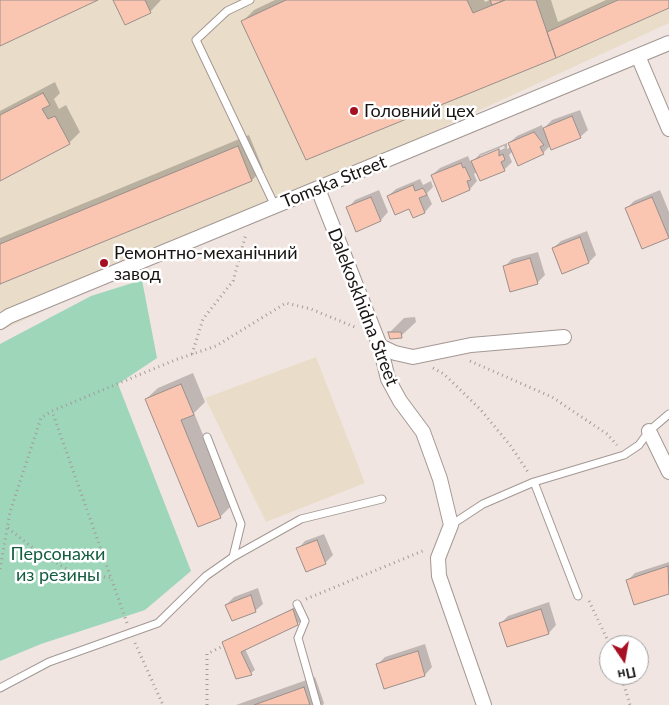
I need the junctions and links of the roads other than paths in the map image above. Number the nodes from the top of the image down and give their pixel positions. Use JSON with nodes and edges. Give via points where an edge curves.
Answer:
{"nodes":[{"id":1,"x":250,"y":0,"type":"edge"},
{"id":2,"x":669,"y":43,"type":"edge"},
{"id":3,"x":638,"y":56,"type":"junction"},
{"id":4,"x":669,"y":129,"type":"edge"},
{"id":5,"x":318,"y":189,"type":"junction"},
{"id":6,"x":275,"y":206,"type":"junction"},
{"id":7,"x":0,"y":322,"type":"edge"},
{"id":8,"x":564,"y":337,"type":"dead end"},
{"id":9,"x":378,"y":341,"type":"junction"},
{"id":10,"x":669,"y":414,"type":"edge"},
{"id":11,"x":650,"y":431,"type":"junction"},
{"id":12,"x":208,"y":437,"type":"dead end"},
{"id":13,"x":669,"y":472,"type":"edge"},
{"id":14,"x":534,"y":482,"type":"junction"},
{"id":15,"x":382,"y":500,"type":"dead end"},
{"id":16,"x":451,"y":525,"type":"junction"},
{"id":17,"x":233,"y":557,"type":"junction"},
{"id":18,"x":576,"y":592,"type":"road end"},
{"id":19,"x":296,"y":604,"type":"road end"},
{"id":20,"x":0,"y":688,"type":"edge"},
{"id":21,"x":317,"y":705,"type":"edge"},
{"id":22,"x":484,"y":705,"type":"edge"}],
"edges":[{"from":1,"to":6,"type":"lane","via":[[227,12],[196,40]]},
{"from":2,"to":3,"type":"street","name":"Tomska Street"},
{"from":3,"to":4,"type":"street"},
{"from":3,"to":5,"type":"street","name":"Tomska Street"},
{"from":5,"to":6,"type":"street","name":"Tomska Street"},
{"from":5,"to":9,"type":"street","name":"Dalekoskhidna Street"},
{"from":6,"to":7,"type":"street","name":"Tomska Street"},
{"from":8,"to":9,"type":"street","via":[[471,345],[413,357],[395,353]]},
{"from":9,"to":16,"type":"street","name":"Dalekoskhidna Street","via":[[388,379],[423,432],[440,479]]},
{"from":10,"to":11,"type":"lane"},
{"from":11,"to":13,"type":"street"},
{"from":11,"to":14,"type":"lane","via":[[639,446],[624,454]]},
{"from":12,"to":17,"type":"lane","via":[[241,524]]},
{"from":14,"to":16,"type":"lane","via":[[482,504]]},
{"from":14,"to":18,"type":"lane"},
{"from":15,"to":17,"type":"lane","via":[[301,519]]},
{"from":16,"to":22,"type":"street","via":[[438,558],[438,576]]},
{"from":17,"to":20,"type":"lane","via":[[206,576],[158,623],[49,662]]},
{"from":19,"to":21,"type":"lane","via":[[305,621],[298,638]]}]}
